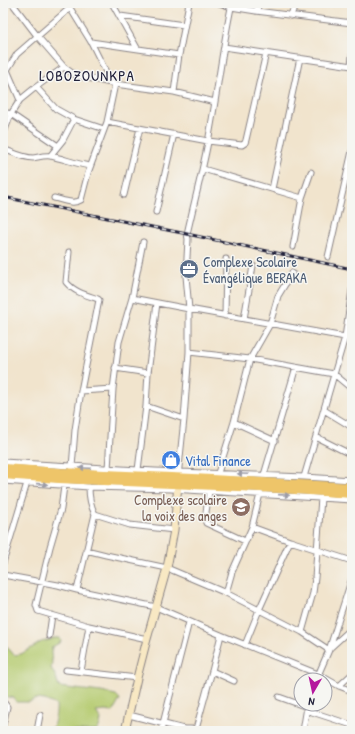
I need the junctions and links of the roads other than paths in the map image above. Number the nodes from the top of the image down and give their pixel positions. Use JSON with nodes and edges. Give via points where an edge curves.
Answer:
{"nodes":[{"id":1,"x":12,"y":3,"type":"edge"},
{"id":2,"x":112,"y":3,"type":"edge"},
{"id":3,"x":189,"y":3,"type":"edge"},
{"id":4,"x":219,"y":3,"type":"edge"},
{"id":5,"x":260,"y":3,"type":"edge"},
{"id":6,"x":297,"y":3,"type":"edge"},
{"id":7,"x":232,"y":5,"type":"edge"},
{"id":8,"x":69,"y":6,"type":"edge"},
{"id":9,"x":256,"y":11,"type":"junction"},
{"id":10,"x":120,"y":16,"type":"junction"},
{"id":11,"x":290,"y":16,"type":"junction"},
{"id":12,"x":352,"y":23,"type":"edge"},
{"id":13,"x":184,"y":25,"type":"junction"},
{"id":14,"x":38,"y":37,"type":"junction"},
{"id":15,"x":91,"y":42,"type":"junction"},
{"id":16,"x":224,"y":47,"type":"junction"},
{"id":17,"x":137,"y":48,"type":"junction"},
{"id":18,"x":266,"y":53,"type":"junction"},
{"id":19,"x":179,"y":55,"type":"junction"},
{"id":20,"x":352,"y":56,"type":"edge"},
{"id":21,"x":300,"y":58,"type":"junction"},
{"id":22,"x":351,"y":66,"type":"edge"},
{"id":23,"x":64,"y":67,"type":"junction"},
{"id":24,"x":5,"y":70,"type":"edge"},
{"id":25,"x":113,"y":83,"type":"junction"},
{"id":26,"x":36,"y":87,"type":"junction"},
{"id":27,"x":174,"y":92,"type":"junction"},
{"id":28,"x":20,"y":100,"type":"junction"},
{"id":29,"x":215,"y":102,"type":"junction"},
{"id":30,"x":3,"y":112,"type":"edge"},
{"id":31,"x":11,"y":114,"type":"junction"},
{"id":32,"x":74,"y":119,"type":"junction"},
{"id":33,"x":107,"y":122,"type":"junction"},
{"id":34,"x":140,"y":128,"type":"junction"},
{"id":35,"x":104,"y":129,"type":"junction"},
{"id":36,"x":174,"y":134,"type":"junction"},
{"id":37,"x":3,"y":135,"type":"edge"},
{"id":38,"x":208,"y":141,"type":"junction"},
{"id":39,"x":58,"y":146,"type":"junction"},
{"id":40,"x":3,"y":149,"type":"edge"},
{"id":41,"x":352,"y":152,"type":"edge"},
{"id":42,"x":50,"y":156,"type":"junction"},
{"id":43,"x":90,"y":166,"type":"junction"},
{"id":44,"x":203,"y":169,"type":"junction"},
{"id":45,"x":311,"y":172,"type":"dead end"},
{"id":46,"x":272,"y":189,"type":"junction"},
{"id":47,"x":124,"y":195,"type":"dead end"},
{"id":48,"x":54,"y":198,"type":"dead end"},
{"id":49,"x":302,"y":198,"type":"junction"},
{"id":50,"x":156,"y":212,"type":"dead end"},
{"id":51,"x":143,"y":242,"type":"dead end"},
{"id":52,"x":293,"y":247,"type":"dead end"},
{"id":53,"x":69,"y":252,"type":"dead end"},
{"id":54,"x":328,"y":257,"type":"dead end"},
{"id":55,"x":226,"y":259,"type":"dead end"},
{"id":56,"x":253,"y":266,"type":"dead end"},
{"id":57,"x":292,"y":272,"type":"dead end"},
{"id":58,"x":352,"y":290,"type":"edge"},
{"id":59,"x":132,"y":298,"type":"junction"},
{"id":60,"x":157,"y":303,"type":"junction"},
{"id":61,"x":189,"y":309,"type":"junction"},
{"id":62,"x":225,"y":316,"type":"junction"},
{"id":63,"x":244,"y":319,"type":"junction"},
{"id":64,"x":270,"y":324,"type":"junction"},
{"id":65,"x":345,"y":337,"type":"junction"},
{"id":66,"x":352,"y":340,"type":"edge"},
{"id":67,"x":189,"y":352,"type":"junction"},
{"id":68,"x":250,"y":358,"type":"junction"},
{"id":69,"x":296,"y":366,"type":"junction"},
{"id":70,"x":115,"y":368,"type":"junction"},
{"id":71,"x":148,"y":373,"type":"junction"},
{"id":72,"x":334,"y":374,"type":"junction"},
{"id":73,"x":113,"y":389,"type":"junction"},
{"id":74,"x":352,"y":389,"type":"edge"},
{"id":75,"x":81,"y":391,"type":"junction"},
{"id":76,"x":146,"y":406,"type":"junction"},
{"id":77,"x":324,"y":410,"type":"junction"},
{"id":78,"x":184,"y":419,"type":"junction"},
{"id":79,"x":234,"y":422,"type":"junction"},
{"id":80,"x":352,"y":427,"type":"edge"},
{"id":81,"x":316,"y":437,"type":"junction"},
{"id":82,"x":275,"y":441,"type":"junction"},
{"id":83,"x":352,"y":455,"type":"edge"},
{"id":84,"x":3,"y":462,"type":"edge"},
{"id":85,"x":72,"y":467,"type":"junction"},
{"id":86,"x":3,"y":468,"type":"edge"},
{"id":87,"x":108,"y":469,"type":"junction"},
{"id":88,"x":138,"y":470,"type":"junction"},
{"id":89,"x":218,"y":473,"type":"junction"},
{"id":90,"x":352,"y":473,"type":"edge"},
{"id":91,"x":3,"y":475,"type":"edge"},
{"id":92,"x":264,"y":475,"type":"junction"},
{"id":93,"x":304,"y":477,"type":"junction"},
{"id":94,"x":3,"y":481,"type":"edge"},
{"id":95,"x":178,"y":481,"type":"junction"},
{"id":96,"x":27,"y":483,"type":"junction"},
{"id":97,"x":351,"y":483,"type":"edge"},
{"id":98,"x":64,"y":486,"type":"junction"},
{"id":99,"x":89,"y":487,"type":"junction"},
{"id":100,"x":209,"y":492,"type":"junction"},
{"id":101,"x":260,"y":494,"type":"junction"},
{"id":102,"x":352,"y":494,"type":"edge"},
{"id":103,"x":321,"y":498,"type":"junction"},
{"id":104,"x":352,"y":500,"type":"edge"},
{"id":105,"x":95,"y":514,"type":"junction"},
{"id":106,"x":252,"y":527,"type":"junction"},
{"id":107,"x":174,"y":530,"type":"junction"},
{"id":108,"x":290,"y":541,"type":"junction"},
{"id":109,"x":245,"y":542,"type":"junction"},
{"id":110,"x":86,"y":550,"type":"junction"},
{"id":111,"x":318,"y":550,"type":"junction"},
{"id":112,"x":352,"y":560,"type":"edge"},
{"id":113,"x":3,"y":563,"type":"edge"},
{"id":114,"x":167,"y":568,"type":"junction"},
{"id":115,"x":3,"y":575,"type":"edge"},
{"id":116,"x":352,"y":578,"type":"edge"},
{"id":117,"x":41,"y":582,"type":"junction"},
{"id":118,"x":77,"y":590,"type":"junction"},
{"id":119,"x":226,"y":593,"type":"junction"},
{"id":120,"x":156,"y":607,"type":"junction"},
{"id":121,"x":259,"y":610,"type":"junction"},
{"id":122,"x":52,"y":615,"type":"junction"},
{"id":123,"x":189,"y":622,"type":"junction"},
{"id":124,"x":89,"y":626,"type":"junction"},
{"id":125,"x":352,"y":628,"type":"edge"},
{"id":126,"x":302,"y":632,"type":"junction"},
{"id":127,"x":221,"y":635,"type":"junction"},
{"id":128,"x":49,"y":636,"type":"dead end"},
{"id":129,"x":147,"y":639,"type":"junction"},
{"id":130,"x":245,"y":645,"type":"junction"},
{"id":131,"x":329,"y":650,"type":"junction"},
{"id":132,"x":66,"y":670,"type":"dead end"},
{"id":133,"x":212,"y":671,"type":"junction"},
{"id":134,"x":81,"y":672,"type":"junction"},
{"id":135,"x":313,"y":672,"type":"edge"},
{"id":136,"x":319,"y":672,"type":"edge"},
{"id":137,"x":352,"y":674,"type":"edge"},
{"id":138,"x":137,"y":678,"type":"junction"},
{"id":139,"x":234,"y":681,"type":"dead end"},
{"id":140,"x":333,"y":683,"type":"edge"},
{"id":141,"x":339,"y":686,"type":"junction"},
{"id":142,"x":352,"y":691,"type":"edge"},
{"id":143,"x":279,"y":697,"type":"dead end"},
{"id":144,"x":3,"y":702,"type":"edge"},
{"id":145,"x":293,"y":702,"type":"edge"},
{"id":146,"x":306,"y":712,"type":"edge"},
{"id":147,"x":320,"y":712,"type":"edge"},
{"id":148,"x":40,"y":715,"type":"dead end"},
{"id":149,"x":129,"y":715,"type":"junction"},
{"id":150,"x":163,"y":724,"type":"junction"},
{"id":151,"x":3,"y":725,"type":"edge"},
{"id":152,"x":352,"y":725,"type":"edge"},
{"id":153,"x":199,"y":730,"type":"edge"},
{"id":154,"x":37,"y":731,"type":"edge"},
{"id":155,"x":125,"y":731,"type":"edge"},
{"id":156,"x":161,"y":731,"type":"edge"},
{"id":157,"x":303,"y":731,"type":"edge"}],
"edges":[{"from":1,"to":14,"type":"street"},
{"from":2,"to":10,"type":"street"},
{"from":3,"to":13,"type":"street"},
{"from":4,"to":7,"type":"street"},
{"from":5,"to":9,"type":"street"},
{"from":6,"to":11,"type":"street"},
{"from":7,"to":9,"type":"street"},
{"from":7,"to":16,"type":"street"},
{"from":8,"to":14,"type":"street"},
{"from":8,"to":15,"type":"street"},
{"from":9,"to":11,"type":"street"},
{"from":10,"to":13,"type":"street"},
{"from":10,"to":17,"type":"street"},
{"from":11,"to":12,"type":"street"},
{"from":13,"to":19,"type":"street"},
{"from":14,"to":23,"type":"street"},
{"from":14,"to":24,"type":"street","via":[[17,54]]},
{"from":15,"to":17,"type":"street"},
{"from":15,"to":25,"type":"street"},
{"from":16,"to":18,"type":"street"},
{"from":16,"to":29,"type":"street"},
{"from":17,"to":19,"type":"street"},
{"from":18,"to":21,"type":"street"},
{"from":18,"to":38,"type":"street","via":[[245,143],[242,145]]},
{"from":19,"to":27,"type":"street"},
{"from":20,"to":22,"type":"street"},
{"from":21,"to":22,"type":"street"},
{"from":21,"to":46,"type":"street"},
{"from":23,"to":25,"type":"street","via":[[75,75]]},
{"from":23,"to":26,"type":"street"},
{"from":24,"to":28,"type":"street"},
{"from":25,"to":27,"type":"street"},
{"from":25,"to":33,"type":"street"},
{"from":26,"to":28,"type":"street"},
{"from":26,"to":32,"type":"street","via":[[56,109]]},
{"from":27,"to":29,"type":"street"},
{"from":28,"to":31,"type":"street"},
{"from":29,"to":38,"type":"street"},
{"from":30,"to":31,"type":"street"},
{"from":31,"to":37,"type":"street"},
{"from":31,"to":39,"type":"street"},
{"from":32,"to":35,"type":"street"},
{"from":32,"to":39,"type":"street"},
{"from":33,"to":34,"type":"street"},
{"from":33,"to":35,"type":"street"},
{"from":34,"to":36,"type":"street"},
{"from":34,"to":47,"type":"street"},
{"from":35,"to":43,"type":"street"},
{"from":36,"to":38,"type":"street"},
{"from":36,"to":50,"type":"street"},
{"from":38,"to":44,"type":"street"},
{"from":39,"to":42,"type":"street"},
{"from":40,"to":42,"type":"street","via":[[32,158]]},
{"from":41,"to":54,"type":"street"},
{"from":42,"to":43,"type":"street"},
{"from":43,"to":48,"type":"street","via":[[81,200],[73,203]]},
{"from":44,"to":46,"type":"street"},
{"from":44,"to":61,"type":"street","via":[[187,234],[186,276]]},
{"from":45,"to":49,"type":"street"},
{"from":46,"to":49,"type":"street"},
{"from":49,"to":52,"type":"street"},
{"from":51,"to":59,"type":"street"},
{"from":53,"to":75,"type":"street","via":[[66,282],[73,289],[99,300]]},
{"from":55,"to":62,"type":"street"},
{"from":56,"to":63,"type":"street"},
{"from":57,"to":64,"type":"street","via":[[278,296]]},
{"from":58,"to":65,"type":"street"},
{"from":59,"to":60,"type":"street"},
{"from":59,"to":70,"type":"street","via":[[119,342]]},
{"from":60,"to":61,"type":"street"},
{"from":60,"to":71,"type":"street"},
{"from":61,"to":62,"type":"street"},
{"from":61,"to":67,"type":"street"},
{"from":62,"to":63,"type":"street"},
{"from":63,"to":64,"type":"street"},
{"from":64,"to":65,"type":"street"},
{"from":64,"to":68,"type":"street"},
{"from":65,"to":66,"type":"street"},
{"from":65,"to":72,"type":"street"},
{"from":67,"to":68,"type":"street"},
{"from":67,"to":78,"type":"street"},
{"from":68,"to":69,"type":"street"},
{"from":68,"to":79,"type":"street"},
{"from":69,"to":72,"type":"street"},
{"from":69,"to":82,"type":"street"},
{"from":70,"to":71,"type":"street"},
{"from":70,"to":73,"type":"street"},
{"from":71,"to":76,"type":"street"},
{"from":72,"to":74,"type":"street"},
{"from":72,"to":77,"type":"street"},
{"from":73,"to":75,"type":"street"},
{"from":73,"to":87,"type":"street"},
{"from":75,"to":85,"type":"street"},
{"from":76,"to":78,"type":"street"},
{"from":76,"to":88,"type":"street"},
{"from":77,"to":80,"type":"street"},
{"from":77,"to":81,"type":"street"},
{"from":78,"to":95,"type":"street"},
{"from":79,"to":82,"type":"street"},
{"from":79,"to":89,"type":"street"},
{"from":81,"to":83,"type":"street"},
{"from":81,"to":93,"type":"street"},
{"from":82,"to":92,"type":"street"},
{"from":84,"to":85,"type":"street"},
{"from":87,"to":85,"type":"street","one_way":true},
{"from":86,"to":95,"type":"highway"},
{"from":87,"to":88,"type":"street"},
{"from":88,"to":95,"type":"street"},
{"from":92,"to":89,"type":"street","one_way":true},
{"from":89,"to":95,"type":"street"},
{"from":90,"to":97,"type":"street"},
{"from":91,"to":95,"type":"highway","via":[[59,479]]},
{"from":92,"to":93,"type":"street"},
{"from":93,"to":97,"type":"street"},
{"from":94,"to":96,"type":"street"},
{"from":95,"to":97,"type":"highway"},
{"from":95,"to":99,"type":"street"},
{"from":95,"to":100,"type":"street"},
{"from":95,"to":102,"type":"highway"},
{"from":95,"to":107,"type":"main road"},
{"from":96,"to":98,"type":"street","one_way":true},
{"from":96,"to":113,"type":"street"},
{"from":98,"to":99,"type":"street"},
{"from":98,"to":117,"type":"street","via":[[61,509]]},
{"from":99,"to":105,"type":"street","via":[[90,503]]},
{"from":100,"to":101,"type":"street"},
{"from":100,"to":109,"type":"street","via":[[206,523]]},
{"from":101,"to":103,"type":"street","one_way":true},
{"from":101,"to":106,"type":"street"},
{"from":103,"to":104,"type":"street"},
{"from":103,"to":111,"type":"street"},
{"from":105,"to":107,"type":"street","via":[[130,525]]},
{"from":105,"to":110,"type":"street"},
{"from":106,"to":108,"type":"street"},
{"from":106,"to":109,"type":"street"},
{"from":107,"to":114,"type":"main road"},
{"from":108,"to":111,"type":"street"},
{"from":108,"to":121,"type":"street"},
{"from":109,"to":119,"type":"street"},
{"from":110,"to":114,"type":"street"},
{"from":110,"to":118,"type":"street"},
{"from":111,"to":112,"type":"street"},
{"from":111,"to":126,"type":"street","via":[[313,593]]},
{"from":114,"to":119,"type":"street"},
{"from":114,"to":120,"type":"main road"},
{"from":115,"to":117,"type":"street"},
{"from":116,"to":131,"type":"street"},
{"from":117,"to":118,"type":"street"},
{"from":117,"to":122,"type":"street","via":[[36,606],[38,611]]},
{"from":118,"to":120,"type":"street"},
{"from":119,"to":121,"type":"street"},
{"from":120,"to":123,"type":"street"},
{"from":120,"to":129,"type":"main road"},
{"from":121,"to":126,"type":"street"},
{"from":121,"to":130,"type":"street"},
{"from":122,"to":124,"type":"street"},
{"from":122,"to":128,"type":"street"},
{"from":123,"to":127,"type":"street"},
{"from":123,"to":150,"type":"street"},
{"from":124,"to":129,"type":"street"},
{"from":124,"to":134,"type":"street"},
{"from":125,"to":131,"type":"street"},
{"from":126,"to":131,"type":"street"},
{"from":127,"to":130,"type":"street"},
{"from":127,"to":133,"type":"street"},
{"from":129,"to":138,"type":"main road"},
{"from":130,"to":135,"type":"street"},
{"from":131,"to":136,"type":"street"},
{"from":132,"to":134,"type":"street"},
{"from":133,"to":139,"type":"street"},
{"from":133,"to":153,"type":"street"},
{"from":134,"to":138,"type":"street"},
{"from":137,"to":141,"type":"street"},
{"from":138,"to":149,"type":"main road"},
{"from":140,"to":141,"type":"street"},
{"from":141,"to":142,"type":"street"},
{"from":143,"to":145,"type":"street"},
{"from":144,"to":151,"type":"street","via":[[7,707]]},
{"from":146,"to":157,"type":"street"},
{"from":147,"to":152,"type":"street"},
{"from":148,"to":154,"type":"street"},
{"from":149,"to":150,"type":"street"},
{"from":149,"to":155,"type":"main road"},
{"from":150,"to":153,"type":"street"},
{"from":150,"to":156,"type":"street"}]}
